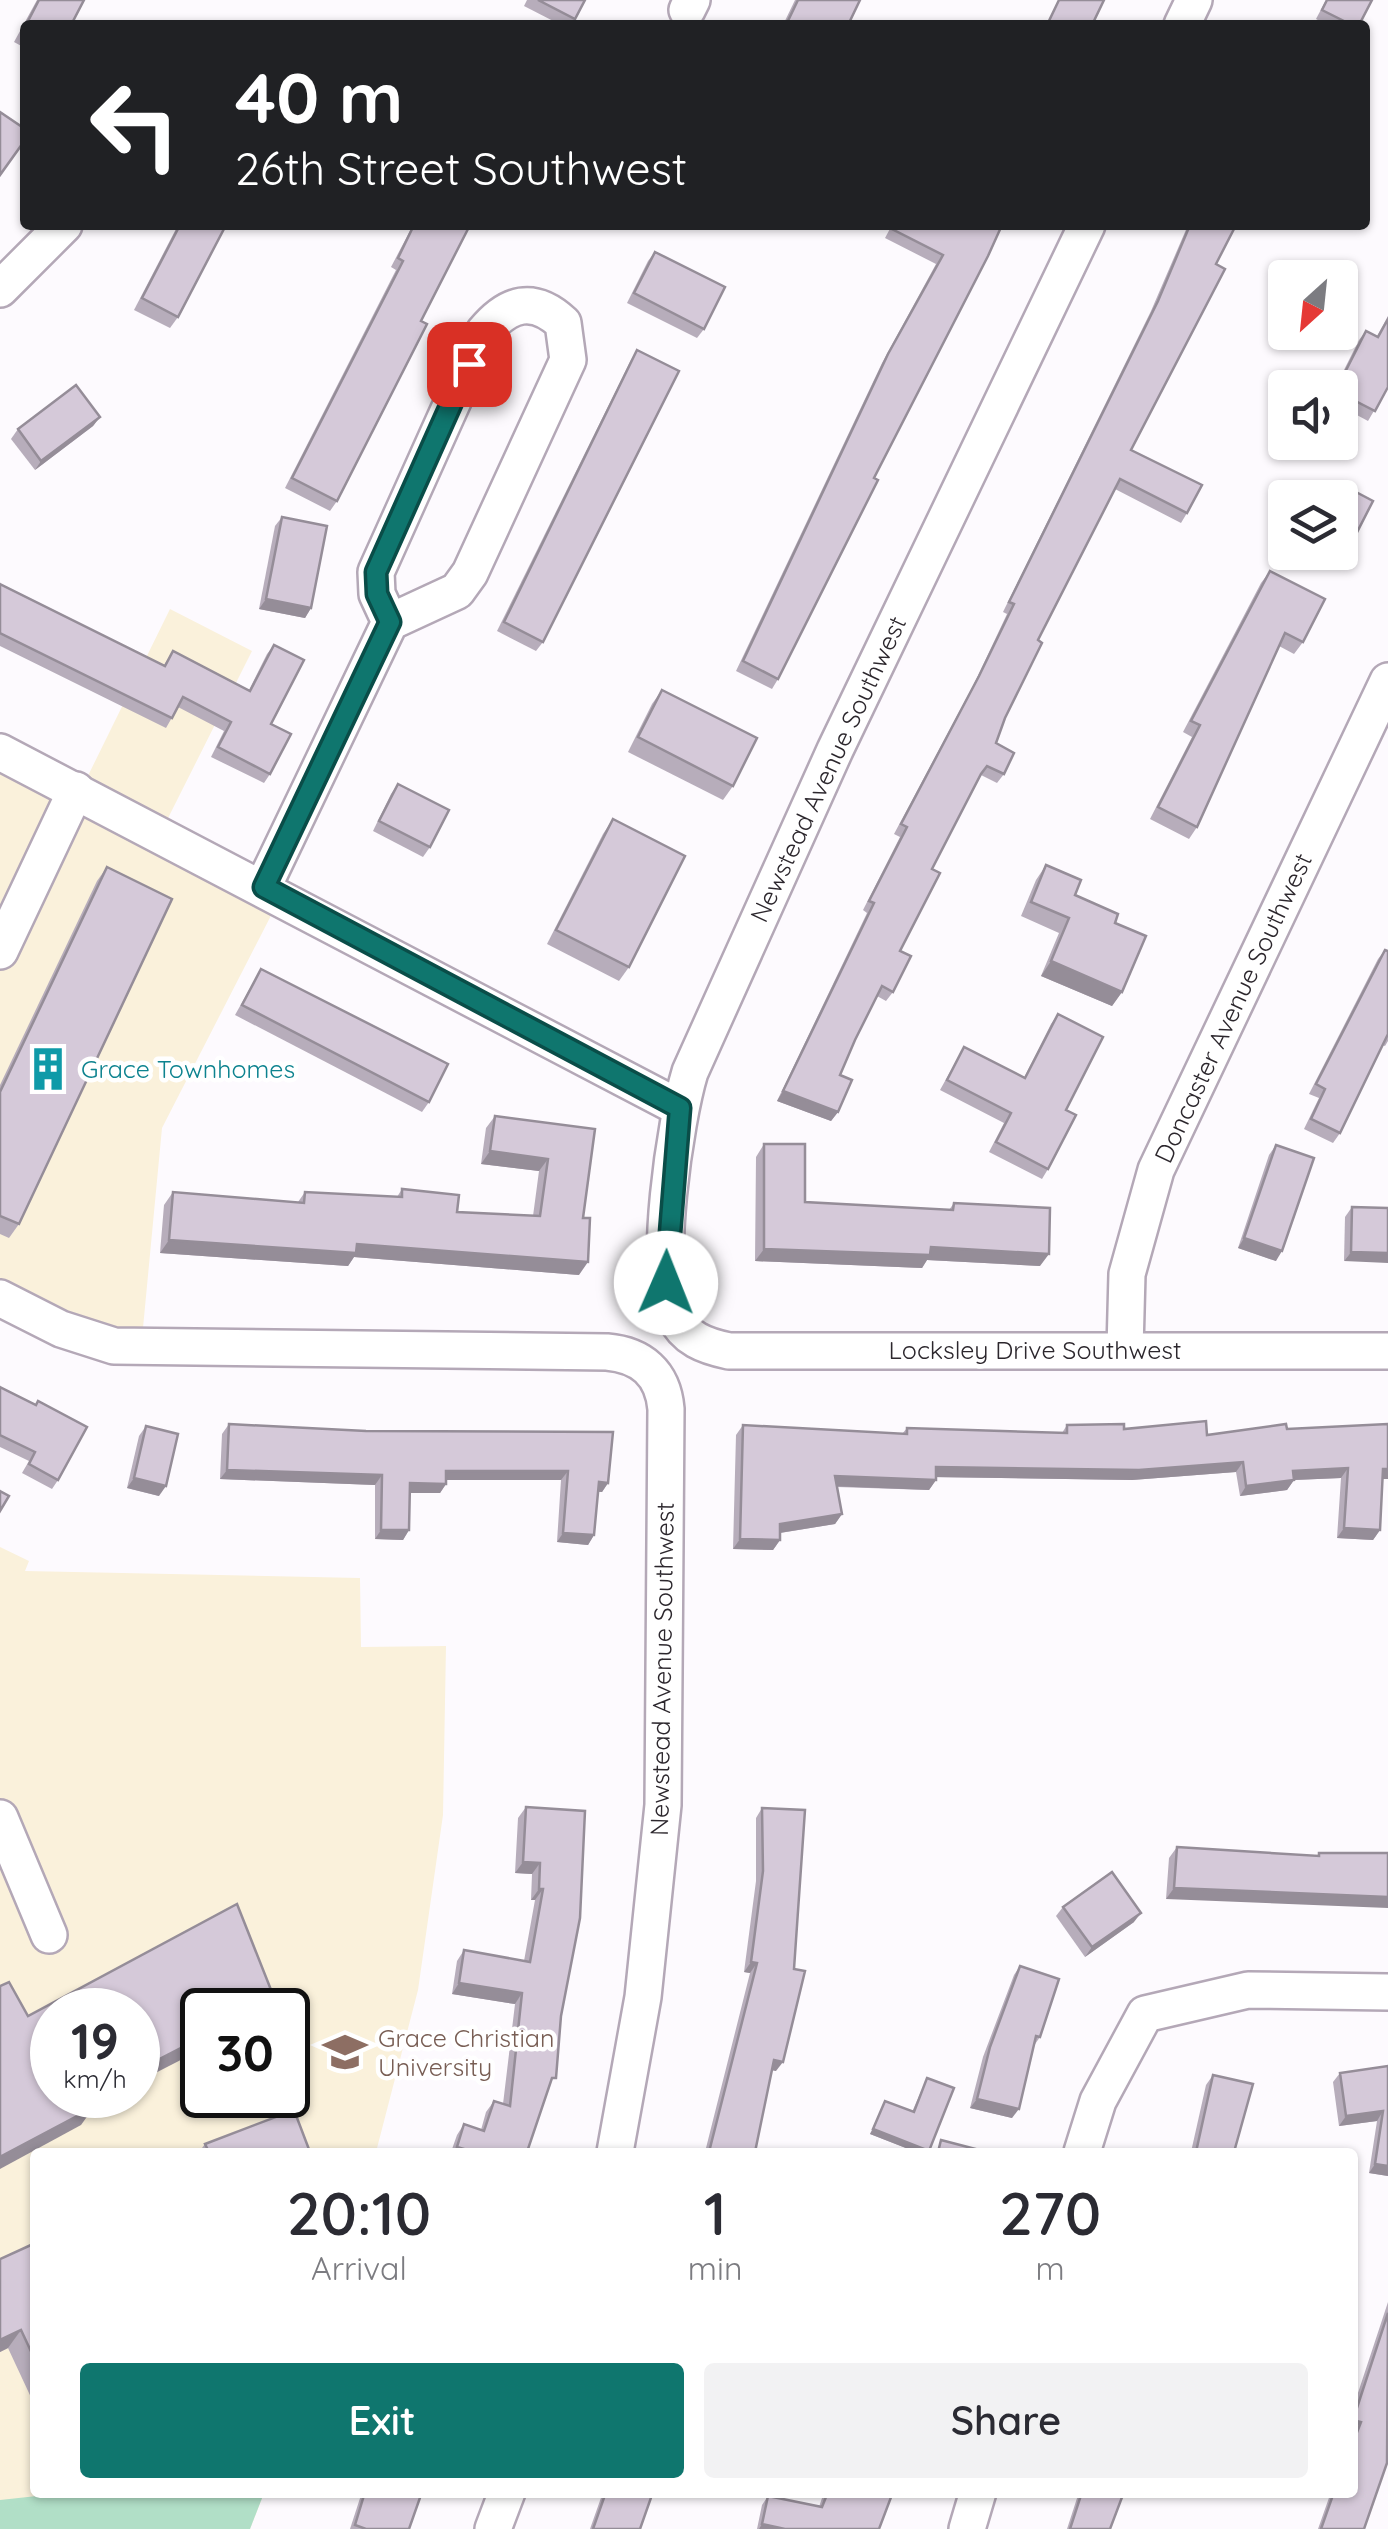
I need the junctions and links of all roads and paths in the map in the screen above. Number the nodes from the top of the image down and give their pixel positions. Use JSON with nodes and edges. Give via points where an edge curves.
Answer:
{"nodes":[{"id":1,"x":59,"y":230,"type":"edge"},
{"id":2,"x":1084,"y":230,"type":"edge"},
{"id":3,"x":0,"y":289,"type":"edge"},
{"id":4,"x":390,"y":622,"type":"junction"},
{"id":5,"x":1388,"y":681,"type":"edge"},
{"id":6,"x":0,"y":752,"type":"edge"},
{"id":7,"x":76,"y":790,"type":"junction"},
{"id":8,"x":264,"y":887,"type":"junction"},
{"id":9,"x":0,"y":950,"type":"edge"},
{"id":10,"x":680,"y":1108,"type":"junction"},
{"id":11,"x":0,"y":1298,"type":"edge"},
{"id":12,"x":687,"y":1334,"type":"joint"},
{"id":13,"x":1124,"y":1349,"type":"junction"},
{"id":14,"x":1388,"y":1351,"type":"edge"},
{"id":15,"x":0,"y":1818,"type":"edge"},
{"id":16,"x":50,"y":1935,"type":"dead end"},
{"id":17,"x":1388,"y":1992,"type":"edge"},
{"id":18,"x":616,"y":2148,"type":"edge"},
{"id":19,"x":1083,"y":2148,"type":"edge"},
{"id":20,"x":505,"y":2498,"type":"edge"},
{"id":21,"x":976,"y":2498,"type":"edge"},
{"id":22,"x":492,"y":2529,"type":"edge"},
{"id":23,"x":967,"y":2529,"type":"edge"}],
"edges":[{"from":1,"to":3,"type":"street"},
{"from":2,"to":10,"type":"street","name":"Newstead Avenue Southwest","via":[[835,750],[712,1020]]},
{"from":4,"to":4,"type":"street","via":[[457,591],[470,573],[568,360],[564,323],[547,308],[523,305],[500,312],[484,332],[376,572]]},
{"from":4,"to":8,"type":"street"},
{"from":5,"to":13,"type":"street","name":"Doncaster Avenue Southwest","via":[[1156,1170],[1127,1274]]},
{"from":6,"to":7,"type":"street"},
{"from":7,"to":8,"type":"street"},
{"from":7,"to":9,"type":"street"},
{"from":8,"to":10,"type":"street"},
{"from":10,"to":12,"type":"street","name":"Newstead Avenue Southwest","via":[[666,1283],[673,1314]]},
{"from":11,"to":18,"type":"street","name":"Newstead Avenue Southwest","via":[[87,1339],[141,1349],[607,1352],[649,1366],[666,1408],[663,1804],[642,1997]]},
{"from":12,"to":13,"type":"street","name":"Locksley Drive Southwest","via":[[729,1350]]},
{"from":13,"to":14,"type":"street","name":"Locksley Drive Southwest"},
{"from":15,"to":16,"type":"street"},
{"from":17,"to":19,"type":"street","via":[[1248,1990],[1145,2014],[1098,2100]]},
{"from":20,"to":22,"type":"street"},
{"from":21,"to":23,"type":"street"}]}
